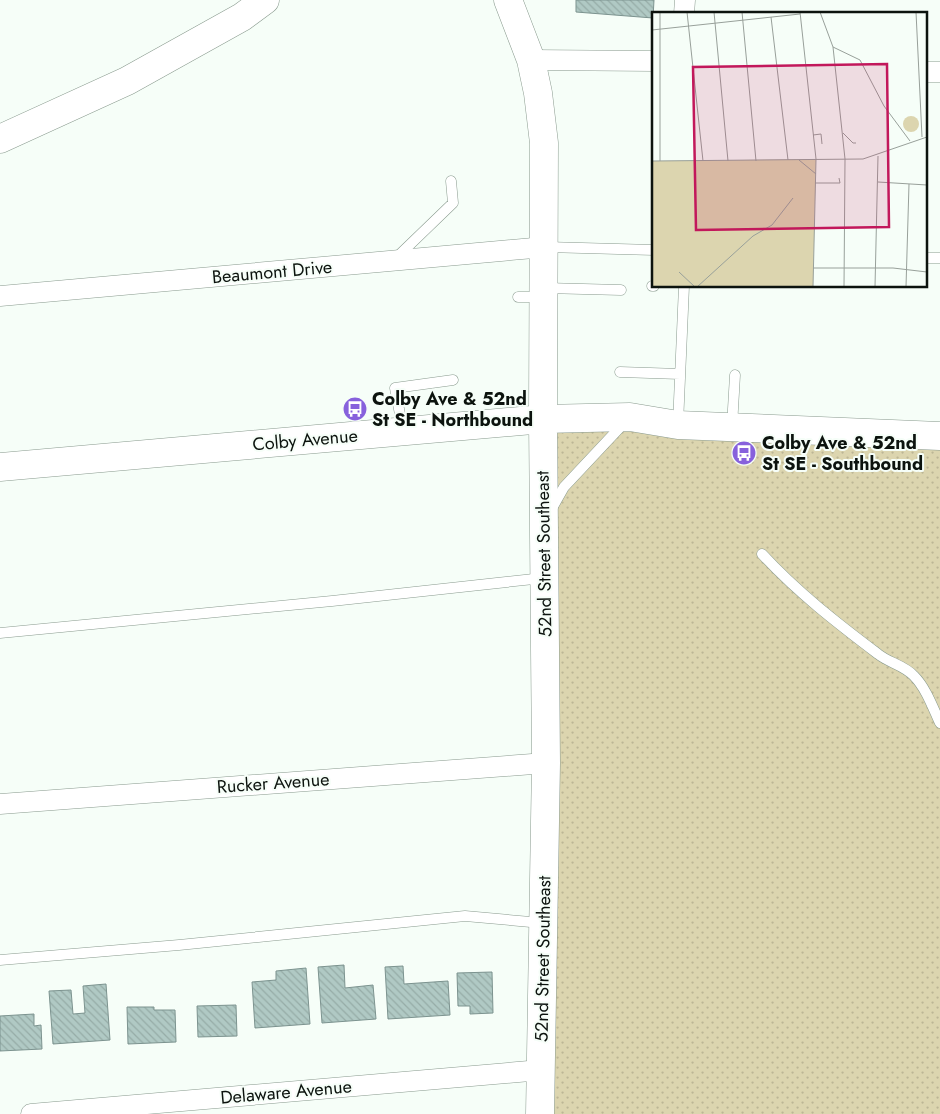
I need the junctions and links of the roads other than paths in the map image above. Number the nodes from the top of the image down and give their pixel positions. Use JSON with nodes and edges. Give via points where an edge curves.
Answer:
{"nodes":[{"id":1,"x":265,"y":0,"type":"edge"},
{"id":2,"x":508,"y":0,"type":"edge"},
{"id":3,"x":530,"y":60,"type":"junction"},
{"id":4,"x":652,"y":61,"type":"edge"},
{"id":5,"x":0,"y":139,"type":"edge"},
{"id":6,"x":451,"y":181,"type":"dead end"},
{"id":7,"x":544,"y":247,"type":"junction"},
{"id":8,"x":652,"y":250,"type":"edge"},
{"id":9,"x":393,"y":260,"type":"junction"},
{"id":10,"x":684,"y":288,"type":"edge"},
{"id":11,"x":621,"y":290,"type":"dead end"},
{"id":12,"x":535,"y":294,"type":"junction"},
{"id":13,"x":0,"y":296,"type":"edge"},
{"id":14,"x":620,"y":372,"type":"dead end"},
{"id":15,"x":680,"y":374,"type":"junction"},
{"id":16,"x":735,"y":375,"type":"dead end"},
{"id":17,"x":453,"y":380,"type":"dead end"},
{"id":18,"x":630,"y":417,"type":"junction"},
{"id":19,"x":543,"y":419,"type":"junction"},
{"id":20,"x":678,"y":425,"type":"junction"},
{"id":21,"x":732,"y":427,"type":"junction"},
{"id":22,"x":404,"y":431,"type":"junction"},
{"id":23,"x":940,"y":436,"type":"edge"},
{"id":24,"x":0,"y":467,"type":"edge"},
{"id":25,"x":544,"y":524,"type":"junction"},
{"id":26,"x":762,"y":554,"type":"dead end"},
{"id":27,"x":544,"y":578,"type":"junction"},
{"id":28,"x":0,"y":633,"type":"edge"},
{"id":29,"x":940,"y":724,"type":"edge"},
{"id":30,"x":546,"y":763,"type":"junction"},
{"id":31,"x":0,"y":804,"type":"edge"},
{"id":32,"x":543,"y":923,"type":"junction"},
{"id":33,"x":0,"y":960,"type":"edge"},
{"id":34,"x":541,"y":1070,"type":"junction"},
{"id":35,"x":31,"y":1114,"type":"edge"},
{"id":36,"x":540,"y":1114,"type":"edge"}],
"edges":[{"from":1,"to":5,"type":"street","via":[[242,17],[127,80]]},
{"from":2,"to":3,"type":"street","name":"52nd Street Southeast"},
{"from":3,"to":4,"type":"street"},
{"from":3,"to":7,"type":"street","name":"52nd Street Southeast","via":[[544,142]]},
{"from":6,"to":9,"type":"lane","via":[[453,203]]},
{"from":7,"to":8,"type":"lane"},
{"from":7,"to":9,"type":"street","name":"Beaumont Drive"},
{"from":7,"to":12,"type":"street","name":"52nd Street Southeast"},
{"from":9,"to":13,"type":"street","name":"Beaumont Drive"},
{"from":10,"to":15,"type":"lane"},
{"from":11,"to":12,"type":"lane"},
{"from":12,"to":19,"type":"street","name":"52nd Street Southeast"},
{"from":14,"to":15,"type":"lane"},
{"from":15,"to":20,"type":"lane"},
{"from":16,"to":21,"type":"lane"},
{"from":17,"to":22,"type":"lane","via":[[395,388]]},
{"from":18,"to":19,"type":"street","name":"Colby Avenue"},
{"from":18,"to":20,"type":"street","name":"Colby Avenue"},
{"from":18,"to":25,"type":"lane","via":[[564,487]]},
{"from":19,"to":22,"type":"street","name":"Colby Avenue"},
{"from":19,"to":25,"type":"street","name":"52nd Street Southeast"},
{"from":20,"to":21,"type":"street","name":"Colby Avenue"},
{"from":21,"to":23,"type":"street","name":"Colby Avenue"},
{"from":22,"to":24,"type":"street","name":"Colby Avenue"},
{"from":25,"to":27,"type":"street","name":"52nd Street Southeast"},
{"from":26,"to":29,"type":"lane","via":[[814,605],[881,657],[915,676]]},
{"from":27,"to":28,"type":"lane"},
{"from":27,"to":30,"type":"street","name":"52nd Street Southeast"},
{"from":30,"to":31,"type":"street","name":"Rucker Avenue"},
{"from":30,"to":32,"type":"street","name":"52nd Street Southeast"},
{"from":32,"to":33,"type":"lane","via":[[465,916]]},
{"from":32,"to":34,"type":"street","name":"52nd Street Southeast"},
{"from":34,"to":35,"type":"street","name":"Delaware Avenue"},
{"from":34,"to":36,"type":"street","name":"52nd Street Southeast"}]}
